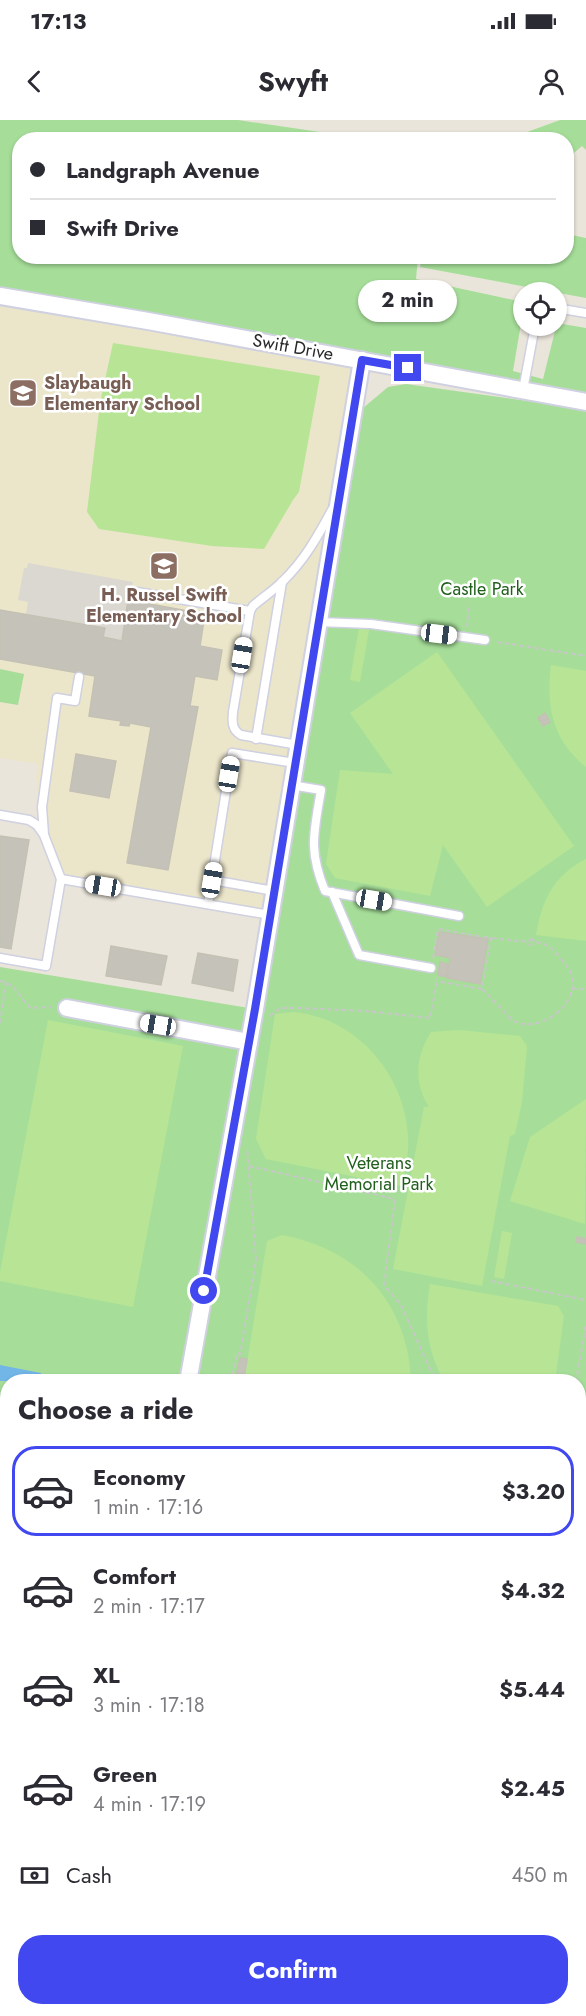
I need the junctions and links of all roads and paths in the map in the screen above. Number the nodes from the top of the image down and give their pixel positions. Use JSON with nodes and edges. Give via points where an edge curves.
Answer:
{"nodes":[{"id":1,"x":0,"y":296,"type":"edge"},
{"id":2,"x":567,"y":310,"type":"edge"},
{"id":3,"x":586,"y":313,"type":"edge"},
{"id":4,"x":533,"y":336,"type":"edge"},
{"id":5,"x":362,"y":360,"type":"junction"},
{"id":6,"x":523,"y":390,"type":"junction"},
{"id":7,"x":586,"y":402,"type":"edge"},
{"id":8,"x":338,"y":499,"type":"junction"},
{"id":9,"x":282,"y":582,"type":"junction"},
{"id":10,"x":131,"y":591,"type":"dead end"},
{"id":11,"x":469,"y":604,"type":"dead end"},
{"id":12,"x":250,"y":611,"type":"junction"},
{"id":13,"x":318,"y":622,"type":"junction"},
{"id":14,"x":486,"y":640,"type":"junction"},
{"id":15,"x":586,"y":656,"type":"edge"},
{"id":16,"x":79,"y":677,"type":"dead end"},
{"id":17,"x":256,"y":739,"type":"junction"},
{"id":18,"x":298,"y":745,"type":"junction"},
{"id":19,"x":295,"y":763,"type":"junction"},
{"id":20,"x":291,"y":785,"type":"junction"},
{"id":21,"x":0,"y":815,"type":"edge"},
{"id":22,"x":44,"y":835,"type":"junction"},
{"id":23,"x":61,"y":879,"type":"junction"},
{"id":24,"x":212,"y":880,"type":"junction"},
{"id":25,"x":274,"y":891,"type":"junction"},
{"id":26,"x":332,"y":892,"type":"junction"},
{"id":27,"x":208,"y":904,"type":"junction"},
{"id":28,"x":270,"y":915,"type":"junction"},
{"id":29,"x":459,"y":916,"type":"dead end"},
{"id":30,"x":491,"y":938,"type":"junction"},
{"id":31,"x":0,"y":958,"type":"edge"},
{"id":32,"x":431,"y":968,"type":"junction"},
{"id":33,"x":0,"y":981,"type":"edge"},
{"id":34,"x":437,"y":981,"type":"junction"},
{"id":35,"x":6,"y":982,"type":"junction"},
{"id":36,"x":572,"y":988,"type":"junction"},
{"id":37,"x":482,"y":989,"type":"junction"},
{"id":38,"x":585,"y":989,"type":"edge"},
{"id":39,"x":67,"y":1008,"type":"joint"},
{"id":40,"x":268,"y":1019,"type":"dead end"},
{"id":41,"x":0,"y":1023,"type":"edge"},
{"id":42,"x":249,"y":1042,"type":"junction"},
{"id":43,"x":246,"y":1147,"type":"dead end"},
{"id":44,"x":249,"y":1166,"type":"junction"},
{"id":45,"x":491,"y":1281,"type":"dead end"},
{"id":46,"x":586,"y":1300,"type":"edge"},
{"id":47,"x":586,"y":1324,"type":"edge"},
{"id":48,"x":189,"y":1374,"type":"edge"},
{"id":49,"x":233,"y":1374,"type":"edge"},
{"id":50,"x":432,"y":1374,"type":"edge"},
{"id":51,"x":577,"y":1374,"type":"edge"}],
"edges":[{"from":1,"to":5,"type":"street","name":"Swift Drive"},
{"from":2,"to":3,"type":"lane"},
{"from":4,"to":6,"type":"lane"},
{"from":5,"to":6,"type":"street","name":"Swift Drive"},
{"from":5,"to":8,"type":"street"},
{"from":6,"to":7,"type":"street","name":"Swift Drive"},
{"from":8,"to":9,"type":"lane","via":[[315,543]]},
{"from":8,"to":13,"type":"street"},
{"from":9,"to":12,"type":"lane"},
{"from":9,"to":17,"type":"lane"},
{"from":10,"to":12,"type":"lane"},
{"from":11,"to":14,"type":"path","via":[[466,627],[486,630]]},
{"from":12,"to":17,"type":"lane","via":[[232,721],[238,733]]},
{"from":13,"to":14,"type":"lane","via":[[371,624]]},
{"from":13,"to":18,"type":"street"},
{"from":14,"to":15,"type":"path"},
{"from":16,"to":22,"type":"lane","via":[[75,700],[57,698],[42,807]]},
{"from":17,"to":18,"type":"lane"},
{"from":18,"to":19,"type":"street"},
{"from":19,"to":20,"type":"street"},
{"from":19,"to":24,"type":"lane","via":[[232,753]]},
{"from":20,"to":25,"type":"street"},
{"from":20,"to":26,"type":"lane","via":[[321,790],[314,857],[325,891]]},
{"from":21,"to":22,"type":"lane","via":[[30,820]]},
{"from":22,"to":23,"type":"lane"},
{"from":23,"to":27,"type":"lane"},
{"from":23,"to":31,"type":"lane","via":[[46,966]]},
{"from":24,"to":25,"type":"lane"},
{"from":24,"to":27,"type":"lane"},
{"from":25,"to":28,"type":"street"},
{"from":26,"to":29,"type":"lane"},
{"from":26,"to":32,"type":"lane","via":[[359,955]]},
{"from":27,"to":28,"type":"lane"},
{"from":28,"to":42,"type":"street"},
{"from":30,"to":32,"type":"path","via":[[438,929]]},
{"from":30,"to":36,"type":"path","via":[[528,942],[531,939],[545,944],[558,954],[571,973]]},
{"from":30,"to":37,"type":"path"},
{"from":32,"to":34,"type":"path"},
{"from":33,"to":35,"type":"path"},
{"from":34,"to":37,"type":"path"},
{"from":34,"to":40,"type":"path","via":[[430,1018],[280,1008]]},
{"from":35,"to":39,"type":"path","via":[[31,1008]]},
{"from":35,"to":41,"type":"path"},
{"from":36,"to":37,"type":"path","via":[[567,1000],[550,1018],[528,1026],[512,1020]]},
{"from":36,"to":38,"type":"path"},
{"from":39,"to":42,"type":"street"},
{"from":42,"to":48,"type":"street"},
{"from":43,"to":44,"type":"path"},
{"from":44,"to":49,"type":"path","via":[[256,1260],[240,1354],[237,1353]]},
{"from":44,"to":50,"type":"path","via":[[395,1199],[384,1285],[401,1305]]},
{"from":45,"to":46,"type":"path"},
{"from":47,"to":51,"type":"path"}]}
